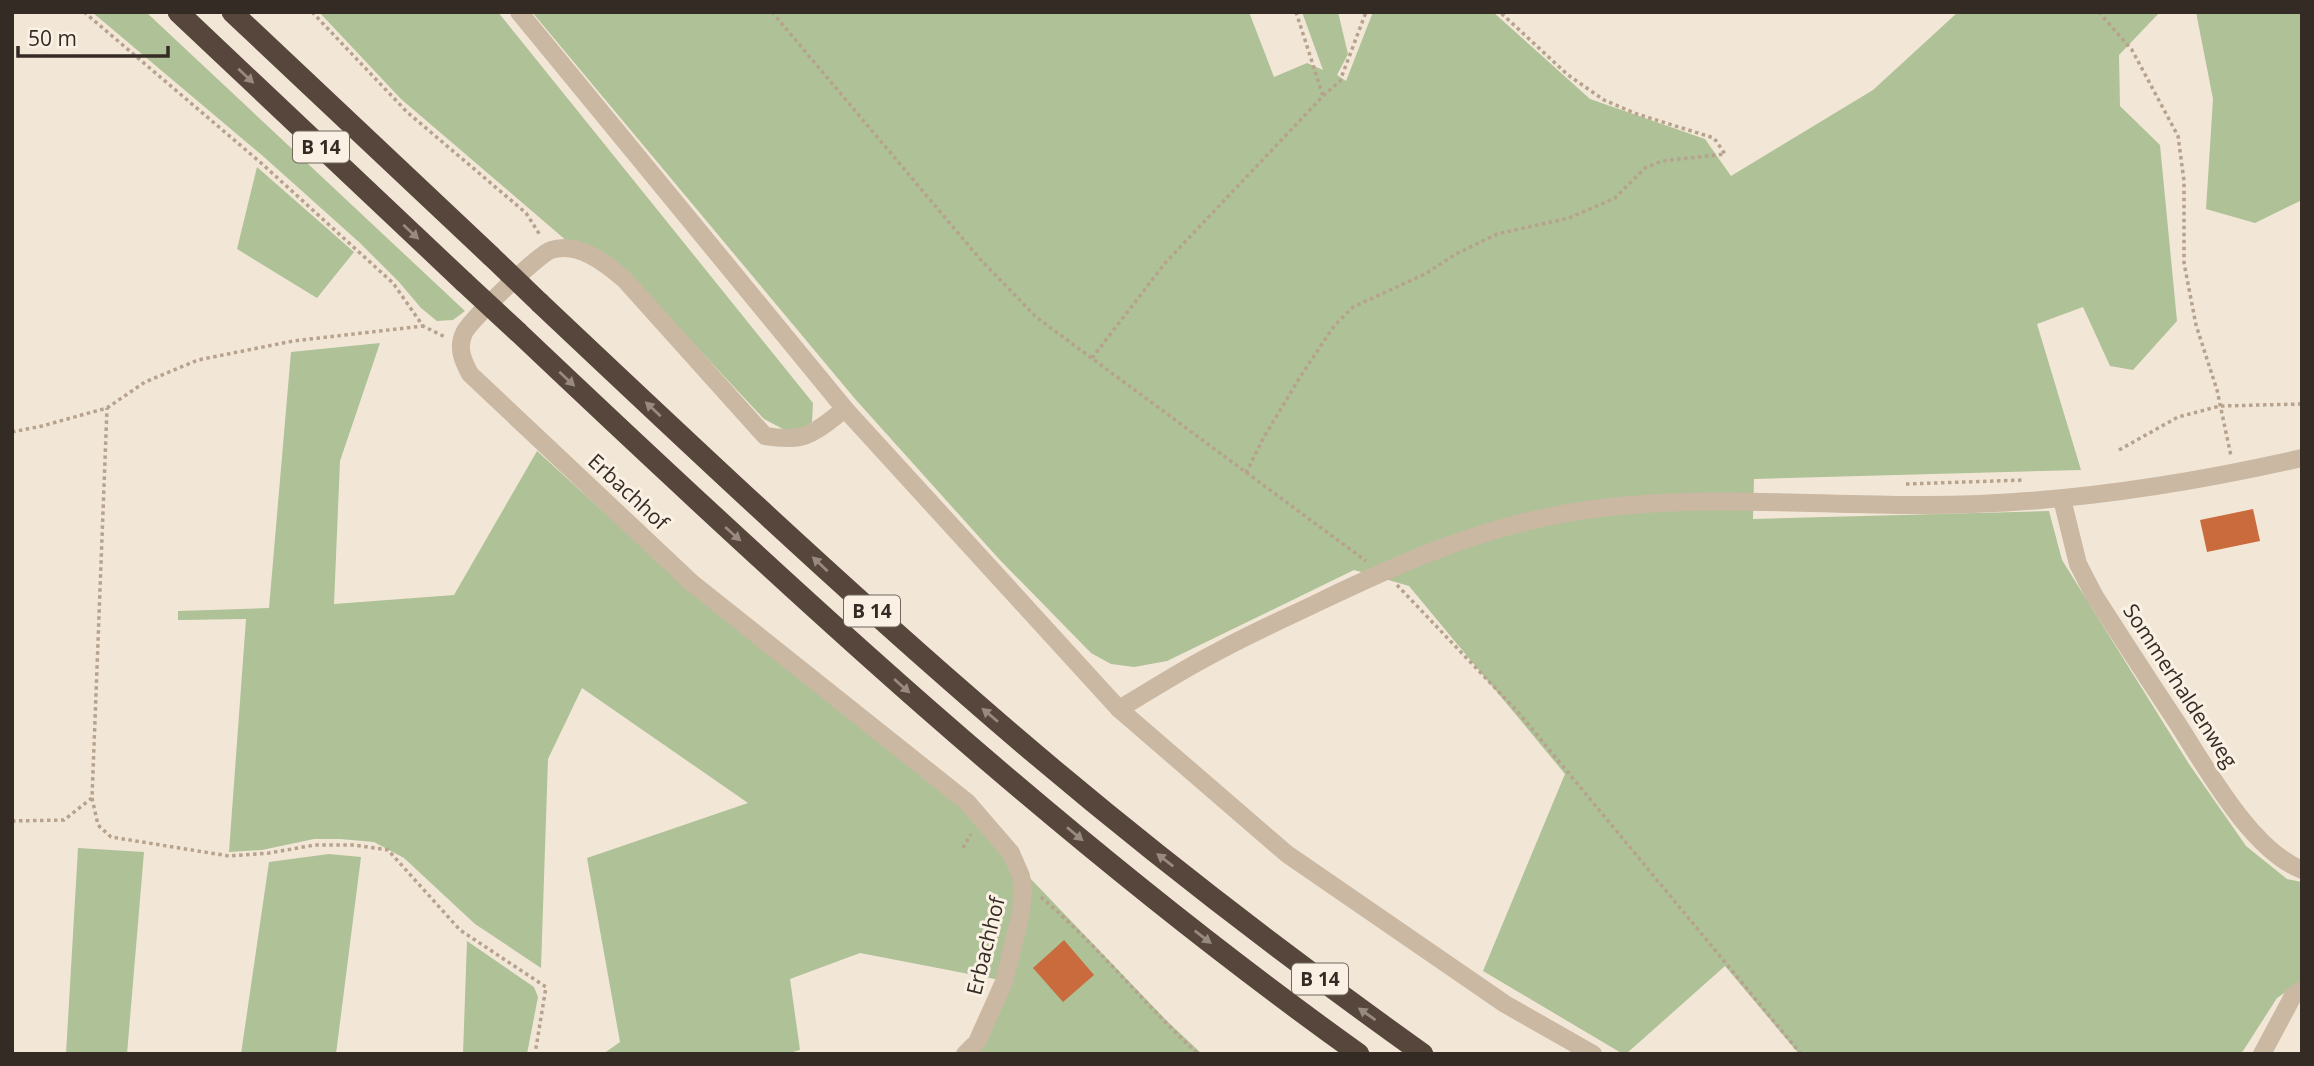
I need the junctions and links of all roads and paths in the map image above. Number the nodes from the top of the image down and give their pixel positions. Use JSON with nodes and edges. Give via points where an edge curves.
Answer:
{"nodes":[{"id":1,"x":84,"y":12,"type":"edge"},
{"id":2,"x":178,"y":12,"type":"edge"},
{"id":3,"x":232,"y":12,"type":"edge"},
{"id":4,"x":312,"y":12,"type":"edge"},
{"id":5,"x":519,"y":12,"type":"edge"},
{"id":6,"x":772,"y":12,"type":"edge"},
{"id":7,"x":1296,"y":12,"type":"edge"},
{"id":8,"x":1366,"y":12,"type":"edge"},
{"id":9,"x":1500,"y":12,"type":"edge"},
{"id":10,"x":2099,"y":12,"type":"edge"},
{"id":11,"x":1323,"y":96,"type":"junction"},
{"id":12,"x":551,"y":250,"type":"junction"},
{"id":13,"x":423,"y":326,"type":"junction"},
{"id":14,"x":461,"y":345,"type":"junction"},
{"id":15,"x":1092,"y":359,"type":"junction"},
{"id":16,"x":2302,"y":404,"type":"edge"},
{"id":17,"x":2220,"y":406,"type":"junction"},
{"id":18,"x":107,"y":408,"type":"junction"},
{"id":19,"x":845,"y":410,"type":"junction"},
{"id":20,"x":12,"y":432,"type":"edge"},
{"id":21,"x":2119,"y":450,"type":"dead end"},
{"id":22,"x":2302,"y":458,"type":"edge"},
{"id":23,"x":1246,"y":473,"type":"junction"},
{"id":24,"x":2236,"y":473,"type":"junction"},
{"id":25,"x":2062,"y":499,"type":"junction"},
{"id":26,"x":1381,"y":572,"type":"junction"},
{"id":27,"x":1119,"y":709,"type":"junction"},
{"id":28,"x":92,"y":798,"type":"junction"},
{"id":29,"x":12,"y":821,"type":"edge"},
{"id":30,"x":2302,"y":870,"type":"edge"},
{"id":31,"x":1023,"y":890,"type":"junction"},
{"id":32,"x":2302,"y":990,"type":"edge"},
{"id":33,"x":535,"y":1054,"type":"edge"},
{"id":34,"x":965,"y":1054,"type":"edge"},
{"id":35,"x":1198,"y":1054,"type":"edge"},
{"id":36,"x":1359,"y":1054,"type":"edge"},
{"id":37,"x":1423,"y":1054,"type":"edge"},
{"id":38,"x":1593,"y":1054,"type":"edge"},
{"id":39,"x":1801,"y":1054,"type":"edge"},
{"id":40,"x":2262,"y":1054,"type":"edge"}],
"edges":[{"from":1,"to":13,"type":"path","via":[[393,283]]},
{"from":2,"to":36,"type":"highway","number":"B 14","one_way":true,"bridge":true,"via":[[679,484],[960,736],[1130,880]]},
{"from":37,"to":3,"type":"highway","number":"B 14","one_way":true,"bridge":true,"via":[[1138,839],[971,699]]},
{"from":4,"to":12,"type":"path","via":[[407,112],[526,213]]},
{"from":5,"to":19,"type":"street"},
{"from":6,"to":15,"type":"path","via":[[980,259],[1037,317]]},
{"from":7,"to":11,"type":"path"},
{"from":8,"to":11,"type":"path","via":[[1340,81]]},
{"from":9,"to":23,"type":"path","via":[[1568,75],[1604,100],[1714,138],[1725,154],[1645,167],[1615,198],[1569,218],[1497,234],[1353,307],[1334,326],[1300,377]]},
{"from":10,"to":17,"type":"path","via":[[2132,50],[2178,136],[2184,181],[2184,263]]},
{"from":11,"to":15,"type":"path","via":[[1166,262]]},
{"from":12,"to":14,"type":"street","via":[[468,325]]},
{"from":12,"to":19,"type":"street","via":[[567,249],[598,258],[624,279],[765,436],[809,436]]},
{"from":13,"to":14,"type":"path"},
{"from":13,"to":18,"type":"path","via":[[293,341],[198,360],[145,382]]},
{"from":14,"to":31,"type":"street","name":"Erbachhof","via":[[470,374],[692,583],[967,802],[1011,853]]},
{"from":15,"to":23,"type":"path"},
{"from":16,"to":17,"type":"path"},
{"from":17,"to":21,"type":"path","via":[[2178,417]]},
{"from":17,"to":24,"type":"path"},
{"from":18,"to":20,"type":"path"},
{"from":18,"to":28,"type":"path"},
{"from":19,"to":27,"type":"street"},
{"from":22,"to":24,"type":"street"},
{"from":23,"to":26,"type":"path"},
{"from":24,"to":25,"type":"street"},
{"from":25,"to":26,"type":"street","via":[[1918,505],[1630,504],[1502,527]]},
{"from":25,"to":30,"type":"street","name":"Sommerhaldenweg","via":[[2078,564],[2094,595],[2243,818],[2287,864]]},
{"from":26,"to":27,"type":"street","via":[[1215,653]]},
{"from":26,"to":39,"type":"path","via":[[1404,590],[1518,712]]},
{"from":27,"to":38,"type":"street","via":[[1287,854],[1505,1004]]},
{"from":28,"to":29,"type":"path","via":[[64,820]]},
{"from":28,"to":33,"type":"path","via":[[98,825],[111,837],[229,856],[315,845],[388,850],[460,930],[546,987]]},
{"from":31,"to":34,"type":"street","name":"Erbachhof","via":[[1004,982],[977,1042]]},
{"from":31,"to":35,"type":"path","via":[[1038,895],[1069,921]]},
{"from":32,"to":40,"type":"street","via":[[2293,996]]}]}
